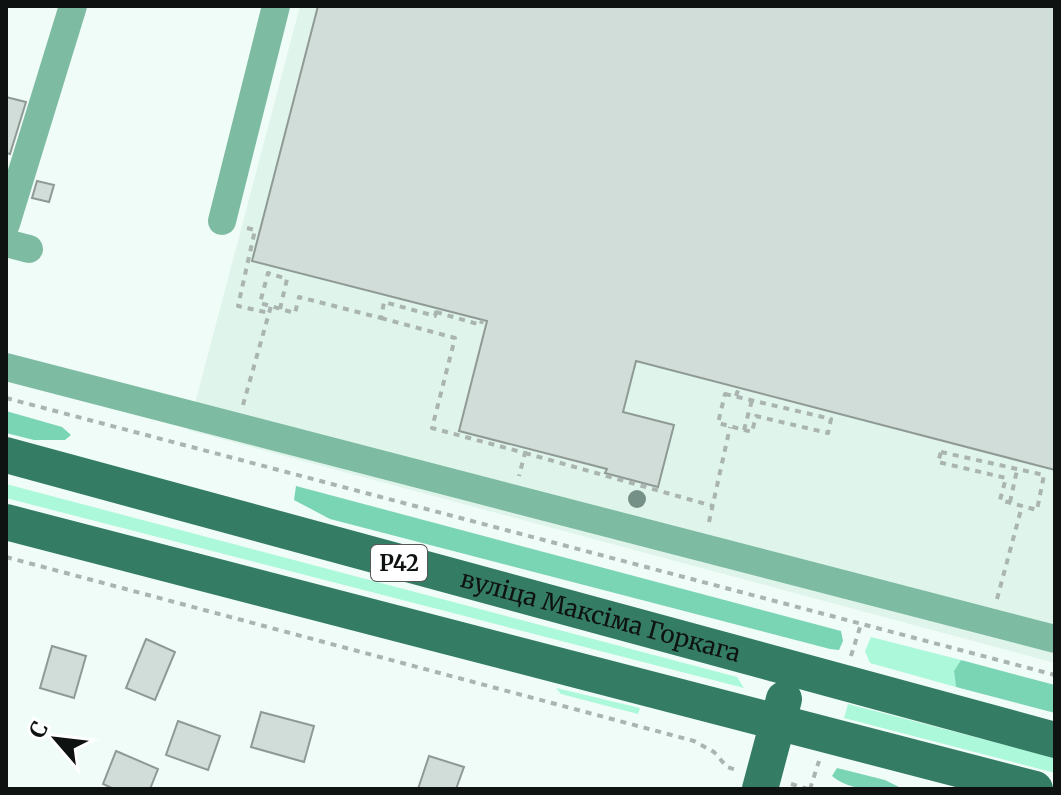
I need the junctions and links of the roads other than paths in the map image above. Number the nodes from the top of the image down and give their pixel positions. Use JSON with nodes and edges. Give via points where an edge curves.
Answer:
{"nodes":[{"id":1,"x":73,"y":6,"type":"edge"},
{"id":2,"x":276,"y":6,"type":"edge"},
{"id":3,"x":222,"y":221,"type":"road end"},
{"id":4,"x":6,"y":224,"type":"edge"},
{"id":5,"x":6,"y":367,"type":"edge"},
{"id":6,"x":6,"y":455,"type":"edge"},
{"id":7,"x":6,"y":522,"type":"edge"},
{"id":8,"x":1055,"y":639,"type":"edge"},
{"id":9,"x":792,"y":670,"type":"junction"},
{"id":10,"x":778,"y":721,"type":"junction"},
{"id":11,"x":1055,"y":740,"type":"edge"},
{"id":12,"x":774,"y":786,"type":"edge"},
{"id":13,"x":1035,"y":789,"type":"edge"}],
"edges":[{"from":1,"to":4,"type":"lane"},
{"from":2,"to":3,"type":"lane"},
{"from":5,"to":8,"type":"lane"},
{"from":6,"to":9,"type":"main road","name":"вуліца Максіма Горкага","number":"Р42"},
{"from":7,"to":10,"type":"main road","number":"Р42"},
{"from":9,"to":10,"type":"main road"},
{"from":9,"to":11,"type":"main road","name":"вуліца Максіма Горкага","number":"Р42"},
{"from":10,"to":12,"type":"main road"},
{"from":10,"to":13,"type":"main road","number":"Р42"}]}
